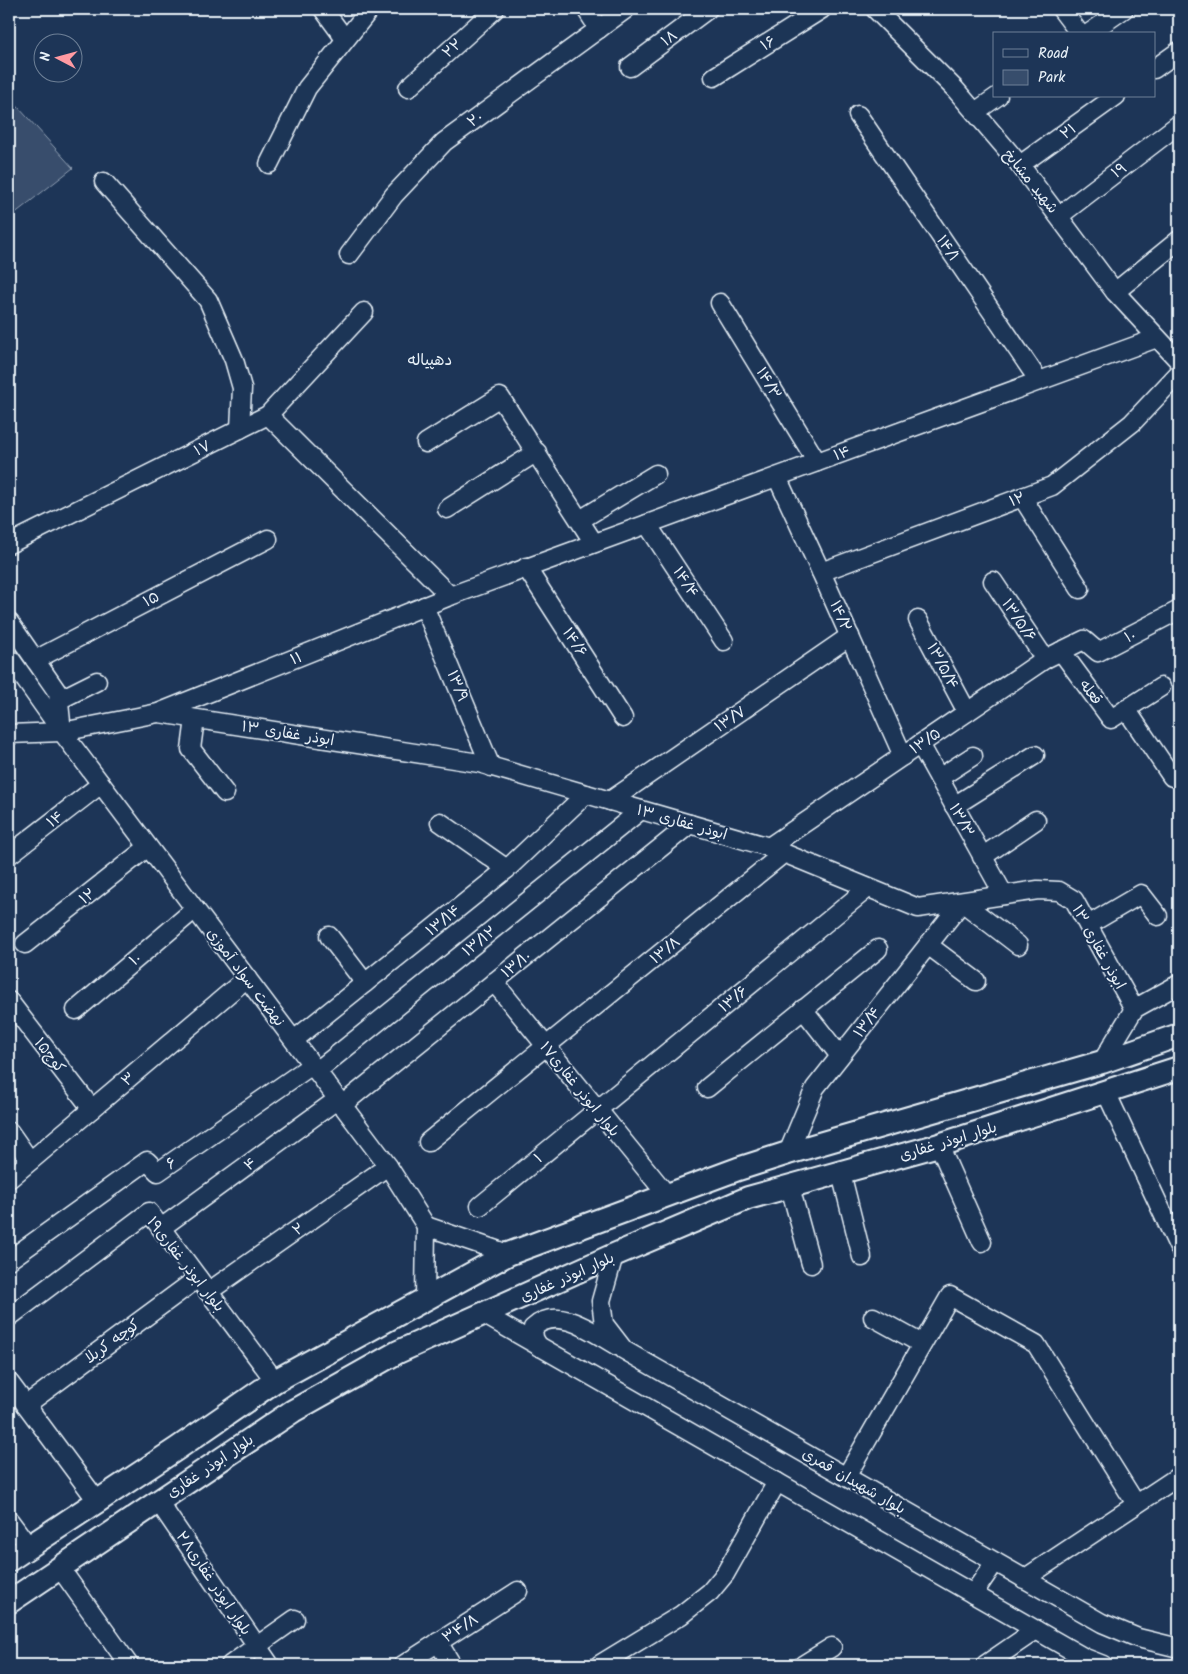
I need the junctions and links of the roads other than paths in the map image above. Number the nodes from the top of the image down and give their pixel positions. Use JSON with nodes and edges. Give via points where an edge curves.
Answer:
{"nodes":[{"id":1,"x":322,"y":9,"type":"edge"},
{"id":2,"x":370,"y":9,"type":"edge"},
{"id":3,"x":496,"y":9,"type":"edge"},
{"id":4,"x":586,"y":9,"type":"edge"},
{"id":5,"x":626,"y":9,"type":"edge"},
{"id":6,"x":708,"y":9,"type":"edge"},
{"id":7,"x":822,"y":9,"type":"edge"},
{"id":8,"x":875,"y":9,"type":"edge"},
{"id":9,"x":1061,"y":9,"type":"edge"},
{"id":10,"x":1124,"y":9,"type":"edge"},
{"id":11,"x":598,"y":29,"type":"junction"},
{"id":12,"x":1078,"y":32,"type":"edge"},
{"id":13,"x":1091,"y":32,"type":"edge"},
{"id":14,"x":345,"y":39,"type":"junction"},
{"id":15,"x":1179,"y":51,"type":"edge"},
{"id":16,"x":630,"y":67,"type":"dead end"},
{"id":17,"x":1156,"y":68,"type":"edge"},
{"id":18,"x":714,"y":77,"type":"dead end"},
{"id":19,"x":408,"y":88,"type":"dead end"},
{"id":20,"x":995,"y":98,"type":"edge"},
{"id":21,"x":1113,"y":98,"type":"edge"},
{"id":22,"x":975,"y":112,"type":"junction"},
{"id":23,"x":858,"y":115,"type":"dead end"},
{"id":24,"x":1179,"y":124,"type":"edge"},
{"id":25,"x":269,"y":164,"type":"dead end"},
{"id":26,"x":1020,"y":165,"type":"junction"},
{"id":27,"x":104,"y":182,"type":"dead end"},
{"id":28,"x":1059,"y":216,"type":"junction"},
{"id":29,"x":1179,"y":240,"type":"edge"},
{"id":30,"x":349,"y":256,"type":"dead end"},
{"id":31,"x":1115,"y":292,"type":"junction"},
{"id":32,"x":720,"y":303,"type":"dead end"},
{"id":33,"x":364,"y":312,"type":"dead end"},
{"id":34,"x":1157,"y":338,"type":"junction"},
{"id":35,"x":1179,"y":361,"type":"edge"},
{"id":36,"x":1179,"y":373,"type":"edge"},
{"id":37,"x":1039,"y":381,"type":"junction"},
{"id":38,"x":268,"y":415,"type":"junction"},
{"id":39,"x":240,"y":429,"type":"junction"},
{"id":40,"x":426,"y":443,"type":"dead end"},
{"id":41,"x":537,"y":452,"type":"junction"},
{"id":42,"x":817,"y":462,"type":"junction"},
{"id":43,"x":656,"y":474,"type":"dead end"},
{"id":44,"x":777,"y":477,"type":"junction"},
{"id":45,"x":1022,"y":497,"type":"junction"},
{"id":46,"x":447,"y":509,"type":"dead end"},
{"id":47,"x":580,"y":520,"type":"junction"},
{"id":48,"x":647,"y":524,"type":"junction"},
{"id":49,"x":268,"y":539,"type":"dead end"},
{"id":50,"x":594,"y":543,"type":"junction"},
{"id":51,"x":9,"y":544,"type":"edge"},
{"id":52,"x":526,"y":567,"type":"junction"},
{"id":53,"x":821,"y":572,"type":"junction"},
{"id":54,"x":993,"y":581,"type":"dead end"},
{"id":55,"x":1080,"y":589,"type":"dead end"},
{"id":56,"x":450,"y":596,"type":"junction"},
{"id":57,"x":424,"y":606,"type":"junction"},
{"id":58,"x":1179,"y":610,"type":"edge"},
{"id":59,"x":918,"y":620,"type":"dead end"},
{"id":60,"x":9,"y":622,"type":"edge"},
{"id":61,"x":850,"y":636,"type":"junction"},
{"id":62,"x":1084,"y":640,"type":"joint"},
{"id":63,"x":724,"y":641,"type":"dead end"},
{"id":64,"x":1053,"y":655,"type":"junction"},
{"id":65,"x":9,"y":656,"type":"edge"},
{"id":66,"x":35,"y":660,"type":"junction"},
{"id":67,"x":98,"y":681,"type":"dead end"},
{"id":68,"x":1161,"y":687,"type":"dead end"},
{"id":69,"x":59,"y":700,"type":"junction"},
{"id":70,"x":1126,"y":709,"type":"junction"},
{"id":71,"x":967,"y":712,"type":"junction"},
{"id":72,"x":158,"y":713,"type":"junction"},
{"id":73,"x":623,"y":718,"type":"dead end"},
{"id":74,"x":195,"y":719,"type":"junction"},
{"id":75,"x":62,"y":732,"type":"junction"},
{"id":76,"x":9,"y":734,"type":"edge"},
{"id":77,"x":920,"y":744,"type":"junction"},
{"id":78,"x":1035,"y":755,"type":"dead end"},
{"id":79,"x":902,"y":756,"type":"junction"},
{"id":80,"x":973,"y":756,"type":"dead end"},
{"id":81,"x":491,"y":767,"type":"junction"},
{"id":82,"x":1179,"y":771,"type":"edge"},
{"id":83,"x":939,"y":778,"type":"junction"},
{"id":84,"x":101,"y":784,"type":"junction"},
{"id":85,"x":225,"y":794,"type":"dead end"},
{"id":86,"x":586,"y":794,"type":"junction"},
{"id":87,"x":610,"y":801,"type":"junction"},
{"id":88,"x":954,"y":806,"type":"junction"},
{"id":89,"x":641,"y":810,"type":"junction"},
{"id":90,"x":1036,"y":820,"type":"dead end"},
{"id":91,"x":440,"y":822,"type":"dead end"},
{"id":92,"x":690,"y":824,"type":"junction"},
{"id":93,"x":148,"y":847,"type":"junction"},
{"id":94,"x":777,"y":850,"type":"junction"},
{"id":95,"x":9,"y":855,"type":"edge"},
{"id":96,"x":982,"y":856,"type":"junction"},
{"id":97,"x":506,"y":869,"type":"junction"},
{"id":98,"x":868,"y":888,"type":"junction"},
{"id":99,"x":1004,"y":895,"type":"junction"},
{"id":100,"x":962,"y":902,"type":"junction"},
{"id":101,"x":195,"y":909,"type":"junction"},
{"id":102,"x":1158,"y":916,"type":"dead end"},
{"id":103,"x":1088,"y":925,"type":"junction"},
{"id":104,"x":329,"y":936,"type":"dead end"},
{"id":105,"x":25,"y":944,"type":"dead end"},
{"id":106,"x":928,"y":945,"type":"junction"},
{"id":107,"x":1018,"y":945,"type":"dead end"},
{"id":108,"x":878,"y":949,"type":"dead end"},
{"id":109,"x":247,"y":978,"type":"junction"},
{"id":110,"x":976,"y":981,"type":"dead end"},
{"id":111,"x":494,"y":982,"type":"junction"},
{"id":112,"x":365,"y":983,"type":"junction"},
{"id":113,"x":1179,"y":984,"type":"edge"},
{"id":114,"x":9,"y":1001,"type":"edge"},
{"id":115,"x":803,"y":1009,"type":"junction"},
{"id":116,"x":1134,"y":1009,"type":"junction"},
{"id":117,"x":76,"y":1010,"type":"dead end"},
{"id":118,"x":1179,"y":1035,"type":"edge"},
{"id":119,"x":294,"y":1040,"type":"junction"},
{"id":120,"x":546,"y":1046,"type":"junction"},
{"id":121,"x":840,"y":1056,"type":"junction"},
{"id":122,"x":1102,"y":1062,"type":"junction"},
{"id":123,"x":315,"y":1068,"type":"junction"},
{"id":124,"x":1179,"y":1068,"type":"edge"},
{"id":125,"x":706,"y":1088,"type":"dead end"},
{"id":126,"x":1106,"y":1092,"type":"junction"},
{"id":127,"x":340,"y":1102,"type":"junction"},
{"id":128,"x":92,"y":1109,"type":"junction"},
{"id":129,"x":597,"y":1110,"type":"junction"},
{"id":130,"x":9,"y":1131,"type":"edge"},
{"id":131,"x":428,"y":1142,"type":"dead end"},
{"id":132,"x":939,"y":1145,"type":"junction"},
{"id":133,"x":788,"y":1153,"type":"junction"},
{"id":134,"x":30,"y":1160,"type":"junction"},
{"id":135,"x":388,"y":1166,"type":"junction"},
{"id":136,"x":842,"y":1173,"type":"junction"},
{"id":137,"x":9,"y":1179,"type":"edge"},
{"id":138,"x":790,"y":1187,"type":"junction"},
{"id":139,"x":667,"y":1195,"type":"junction"},
{"id":140,"x":480,"y":1206,"type":"dead end"},
{"id":141,"x":426,"y":1226,"type":"junction"},
{"id":142,"x":161,"y":1228,"type":"junction"},
{"id":143,"x":982,"y":1242,"type":"dead end"},
{"id":144,"x":1179,"y":1248,"type":"edge"},
{"id":145,"x":508,"y":1254,"type":"junction"},
{"id":146,"x":614,"y":1255,"type":"junction"},
{"id":147,"x":862,"y":1257,"type":"dead end"},
{"id":148,"x":9,"y":1260,"type":"edge"},
{"id":149,"x":811,"y":1264,"type":"dead end"},
{"id":150,"x":203,"y":1285,"type":"junction"},
{"id":151,"x":425,"y":1298,"type":"junction"},
{"id":152,"x":483,"y":1314,"type":"junction"},
{"id":153,"x":9,"y":1317,"type":"edge"},
{"id":154,"x":873,"y":1317,"type":"dead end"},
{"id":155,"x":922,"y":1344,"type":"junction"},
{"id":156,"x":539,"y":1347,"type":"junction"},
{"id":157,"x":624,"y":1350,"type":"junction"},
{"id":158,"x":274,"y":1381,"type":"junction"},
{"id":159,"x":9,"y":1382,"type":"edge"},
{"id":160,"x":26,"y":1405,"type":"junction"},
{"id":161,"x":178,"y":1448,"type":"junction"},
{"id":162,"x":198,"y":1474,"type":"junction"},
{"id":163,"x":1179,"y":1476,"type":"edge"},
{"id":164,"x":846,"y":1477,"type":"junction"},
{"id":165,"x":777,"y":1482,"type":"junction"},
{"id":166,"x":158,"y":1501,"type":"junction"},
{"id":167,"x":98,"y":1502,"type":"junction"},
{"id":168,"x":1136,"y":1504,"type":"junction"},
{"id":169,"x":9,"y":1520,"type":"edge"},
{"id":170,"x":29,"y":1547,"type":"junction"},
{"id":171,"x":9,"y":1560,"type":"edge"},
{"id":172,"x":995,"y":1562,"type":"junction"},
{"id":173,"x":60,"y":1568,"type":"junction"},
{"id":174,"x":1024,"y":1579,"type":"junction"},
{"id":175,"x":518,"y":1590,"type":"dead end"},
{"id":176,"x":973,"y":1594,"type":"junction"},
{"id":177,"x":9,"y":1602,"type":"edge"},
{"id":178,"x":295,"y":1618,"type":"dead end"},
{"id":179,"x":1036,"y":1630,"type":"junction"},
{"id":180,"x":438,"y":1642,"type":"junction"},
{"id":181,"x":257,"y":1646,"type":"junction"},
{"id":182,"x":832,"y":1647,"type":"dead end"},
{"id":183,"x":1179,"y":1648,"type":"edge"},
{"id":184,"x":1083,"y":1662,"type":"edge"},
{"id":185,"x":129,"y":1665,"type":"edge"},
{"id":186,"x":230,"y":1665,"type":"edge"},
{"id":187,"x":270,"y":1665,"type":"edge"},
{"id":188,"x":402,"y":1665,"type":"edge"},
{"id":189,"x":452,"y":1665,"type":"edge"},
{"id":190,"x":600,"y":1665,"type":"edge"},
{"id":191,"x":803,"y":1665,"type":"edge"},
{"id":192,"x":985,"y":1665,"type":"edge"},
{"id":193,"x":1103,"y":1665,"type":"edge"}],
"edges":[{"from":1,"to":14,"type":"street"},
{"from":2,"to":14,"type":"street"},
{"from":3,"to":19,"type":"street","name":"۲۲"},
{"from":4,"to":11,"type":"street"},
{"from":5,"to":11,"type":"street","name":"۲۰"},
{"from":6,"to":16,"type":"street","name":"۱۸"},
{"from":7,"to":18,"type":"street","name":"۱۶"},
{"from":8,"to":22,"type":"street","name":"شهید مشایخ"},
{"from":9,"to":12,"type":"street"},
{"from":10,"to":13,"type":"street"},
{"from":11,"to":30,"type":"street","name":"۲۰","via":[[444,142],[394,196]]},
{"from":14,"to":25,"type":"street","via":[[308,88]]},
{"from":15,"to":17,"type":"street"},
{"from":20,"to":22,"type":"street"},
{"from":21,"to":26,"type":"street","name":"۲۱"},
{"from":22,"to":26,"type":"street","name":"شهید مشایخ"},
{"from":23,"to":37,"type":"street","name":"۱۴/۱"},
{"from":24,"to":28,"type":"street","name":"۱۹"},
{"from":26,"to":28,"type":"street","name":"شهید مشایخ"},
{"from":27,"to":39,"type":"street","via":[[208,300],[234,360],[242,388]]},
{"from":28,"to":31,"type":"street","name":"شهید مشایخ"},
{"from":29,"to":31,"type":"street"},
{"from":31,"to":34,"type":"street","name":"شهید مشایخ"},
{"from":32,"to":42,"type":"street","name":"۱۴/۳"},
{"from":33,"to":38,"type":"street","name":"۱۷"},
{"from":34,"to":35,"type":"street","name":"شهید مشایخ"},
{"from":34,"to":37,"type":"street","name":"۱۴"},
{"from":36,"to":45,"type":"street","name":"۱۲","via":[[1132,423],[1052,486]]},
{"from":37,"to":42,"type":"street","name":"۱۴"},
{"from":38,"to":39,"type":"street","name":"۱۷"},
{"from":38,"to":56,"type":"street"},
{"from":39,"to":51,"type":"street","name":"۱۷"},
{"from":40,"to":41,"type":"street","via":[[500,397]]},
{"from":41,"to":46,"type":"street"},
{"from":41,"to":47,"type":"street"},
{"from":42,"to":44,"type":"street","name":"۱۴"},
{"from":43,"to":47,"type":"street"},
{"from":44,"to":48,"type":"street","name":"۱۴"},
{"from":44,"to":53,"type":"street","name":"۱۴/۲"},
{"from":45,"to":53,"type":"street","name":"۱۲"},
{"from":45,"to":55,"type":"street"},
{"from":47,"to":50,"type":"street"},
{"from":48,"to":50,"type":"street","name":"۱۴"},
{"from":48,"to":63,"type":"street","name":"۱۴/۴"},
{"from":49,"to":66,"type":"street","name":"۱۵"},
{"from":50,"to":52,"type":"street","name":"۱۴"},
{"from":52,"to":56,"type":"street","name":"۱۱"},
{"from":52,"to":73,"type":"street","name":"۱۴/۶"},
{"from":53,"to":61,"type":"street","name":"۱۴/۲"},
{"from":54,"to":64,"type":"street","name":"۱۳/۵/۶"},
{"from":56,"to":57,"type":"street","name":"۱۱"},
{"from":57,"to":72,"type":"street","name":"۱۱"},
{"from":57,"to":81,"type":"street","name":"۱۳/۹"},
{"from":58,"to":62,"type":"street","name":"۱۰","via":[[1098,652]]},
{"from":59,"to":71,"type":"street","name":"۱۳/۵/۴"},
{"from":60,"to":66,"type":"street"},
{"from":61,"to":79,"type":"street","name":"۱۴/۲"},
{"from":61,"to":87,"type":"street","name":"۱۳/۷"},
{"from":62,"to":64,"type":"street","name":"۱۳/۵"},
{"from":64,"to":70,"type":"street","name":"قعله","via":[[1111,719]]},
{"from":64,"to":71,"type":"street","name":"۱۳/۵"},
{"from":65,"to":75,"type":"street","name":"نهضت سواد آموزی"},
{"from":66,"to":69,"type":"street","via":[[58,693]]},
{"from":67,"to":69,"type":"street"},
{"from":68,"to":70,"type":"street"},
{"from":69,"to":75,"type":"street"},
{"from":70,"to":82,"type":"street","via":[[1172,777]]},
{"from":71,"to":77,"type":"street","name":"۱۳/۵"},
{"from":72,"to":74,"type":"street","name":"۱۳ ابوذر غفاری"},
{"from":72,"to":75,"type":"street","name":"۱۱"},
{"from":74,"to":81,"type":"street","name":"۱۳ ابوذر غفاری"},
{"from":74,"to":85,"type":"street","via":[[191,750]]},
{"from":75,"to":76,"type":"street","name":"۱۱"},
{"from":75,"to":84,"type":"street","name":"نهضت سواد آموزی"},
{"from":77,"to":79,"type":"street","name":"۱۳/۵"},
{"from":77,"to":83,"type":"street","name":"۱۳/۳"},
{"from":78,"to":88,"type":"street"},
{"from":79,"to":94,"type":"street","name":"۱۳/۵"},
{"from":80,"to":83,"type":"street"},
{"from":81,"to":86,"type":"street","name":"۱۳ ابوذر غفاری"},
{"from":83,"to":88,"type":"street","name":"۱۳/۳"},
{"from":84,"to":93,"type":"street","name":"نهضت سواد آموزی"},
{"from":84,"to":95,"type":"street","name":"۱۴"},
{"from":86,"to":87,"type":"street","name":"۱۳ ابوذر غفاری"},
{"from":86,"to":97,"type":"street","name":"۱۳/۱۴"},
{"from":87,"to":89,"type":"street","name":"۱۳ ابوذر غفاری"},
{"from":88,"to":96,"type":"street","name":"۱۳/۳"},
{"from":89,"to":92,"type":"street","name":"۱۳ ابوذر غفاری"},
{"from":89,"to":123,"type":"street","name":"۱۳/۱۲"},
{"from":90,"to":96,"type":"street"},
{"from":91,"to":97,"type":"street"},
{"from":92,"to":94,"type":"street","name":"۱۳ ابوذر غفاری"},
{"from":92,"to":111,"type":"street","name":"۱۳/۱۰"},
{"from":93,"to":101,"type":"street","name":"نهضت سواد آموزی"},
{"from":93,"to":105,"type":"street","name":"۱۲"},
{"from":94,"to":98,"type":"street","name":"۱۳ ابوذر غفاری"},
{"from":94,"to":120,"type":"street","name":"۱۳/۸"},
{"from":96,"to":99,"type":"street","name":"۱۳/۳"},
{"from":97,"to":112,"type":"street","name":"۱۳/۱۴"},
{"from":98,"to":100,"type":"street","name":"۱۳ ابوذر غفاری","via":[[918,908]]},
{"from":98,"to":129,"type":"street","name":"۱۳/۶"},
{"from":99,"to":100,"type":"street","name":"۱۳ ابوذر غفاری"},
{"from":99,"to":103,"type":"street","name":"۱۳ ابوذر غفاری","via":[[1038,890],[1059,891],[1074,900]]},
{"from":100,"to":106,"type":"street","name":"۱۳/۴"},
{"from":100,"to":107,"type":"street"},
{"from":101,"to":109,"type":"street","name":"نهضت سواد آموزی"},
{"from":101,"to":117,"type":"street","name":"۱۰"},
{"from":102,"to":103,"type":"street","via":[[1141,894]]},
{"from":103,"to":116,"type":"street","name":"۱۳ ابوذر غفاری"},
{"from":104,"to":112,"type":"street"},
{"from":106,"to":110,"type":"street"},
{"from":106,"to":121,"type":"street","name":"۱۳/۴"},
{"from":108,"to":115,"type":"street"},
{"from":109,"to":119,"type":"street","name":"نهضت سواد آموزی"},
{"from":109,"to":128,"type":"street","name":"۳"},
{"from":111,"to":120,"type":"street","name":"بلوار ابوذر غفاری۱۷"},
{"from":111,"to":127,"type":"street","name":"۱۳/۱۰"},
{"from":112,"to":119,"type":"street","name":"۱۳/۱۴"},
{"from":113,"to":116,"type":"street"},
{"from":114,"to":128,"type":"street","name":"۱۵کوچ"},
{"from":115,"to":121,"type":"street"},
{"from":115,"to":125,"type":"street"},
{"from":116,"to":122,"type":"street"},
{"from":118,"to":122,"type":"main road"},
{"from":119,"to":123,"type":"street","name":"نهضت سواد آموزی"},
{"from":120,"to":129,"type":"street","name":"بلوار ابوذر غفاری۱۷"},
{"from":120,"to":131,"type":"street"},
{"from":121,"to":133,"type":"street","name":"۱۳/۴","via":[[815,1088]]},
{"from":122,"to":133,"type":"main road"},
{"from":123,"to":127,"type":"street","name":"نهضت سواد آموزی"},
{"from":123,"to":148,"type":"street","name":"۶","via":[[158,1172],[147,1161]]},
{"from":124,"to":126,"type":"main road","name":"بلوار ابوذر غفاری"},
{"from":126,"to":132,"type":"main road","name":"بلوار ابوذر غفاری"},
{"from":126,"to":144,"type":"street"},
{"from":127,"to":135,"type":"street","name":"نهضت سواد آموزی"},
{"from":127,"to":142,"type":"street","name":"۴"},
{"from":128,"to":134,"type":"street","name":"۳"},
{"from":129,"to":139,"type":"street","name":"بلوار ابوذر غفاری۱۷"},
{"from":129,"to":140,"type":"street","name":"۱"},
{"from":130,"to":134,"type":"street"},
{"from":132,"to":136,"type":"main road","name":"بلوار ابوذر غفاری"},
{"from":132,"to":143,"type":"street"},
{"from":133,"to":139,"type":"main road"},
{"from":134,"to":137,"type":"street","name":"۳"},
{"from":135,"to":141,"type":"street","name":"نهضت سواد آموزی"},
{"from":135,"to":150,"type":"street","name":"۲"},
{"from":136,"to":138,"type":"main road","name":"بلوار ابوذر غفاری"},
{"from":136,"to":147,"type":"street"},
{"from":138,"to":146,"type":"main road","name":"بلوار ابوذر غفاری","via":[[748,1198]]},
{"from":138,"to":149,"type":"street"},
{"from":139,"to":145,"type":"main road"},
{"from":141,"to":145,"type":"street"},
{"from":141,"to":151,"type":"street"},
{"from":142,"to":150,"type":"street","name":"بلوار ابوذر غفاری۱۹"},
{"from":142,"to":153,"type":"street","name":"بلوار ابوذر غفاری۱۹","via":[[149,1212]]},
{"from":145,"to":151,"type":"main road"},
{"from":146,"to":152,"type":"main road","name":"بلوار ابوذر غفاری"},
{"from":146,"to":157,"type":"street","name":"بلوار شهیدان قمری","via":[[601,1301],[604,1324]]},
{"from":150,"to":158,"type":"street","name":"بلوار ابوذر غفاری۱۹"},
{"from":150,"to":160,"type":"street","name":"کوچه کربلا"},
{"from":151,"to":158,"type":"main road"},
{"from":152,"to":156,"type":"street"},
{"from":152,"to":162,"type":"main road","name":"بلوار ابوذر غفاری","via":[[398,1352],[292,1411]]},
{"from":154,"to":155,"type":"street"},
{"from":155,"to":164,"type":"street"},
{"from":155,"to":168,"type":"street","via":[[950,1296],[1036,1344]]},
{"from":156,"to":157,"type":"street","via":[[534,1338],[534,1328],[541,1320],[551,1318],[572,1321]]},
{"from":156,"to":165,"type":"street"},
{"from":157,"to":164,"type":"street","name":"بلوار شهیدان قمری"},
{"from":158,"to":161,"type":"main road"},
{"from":159,"to":160,"type":"street"},
{"from":160,"to":167,"type":"street"},
{"from":161,"to":162,"type":"main road"},
{"from":161,"to":167,"type":"main road"},
{"from":162,"to":166,"type":"main road","name":"بلوار ابوذر غفاری"},
{"from":163,"to":168,"type":"street"},
{"from":164,"to":172,"type":"street","name":"بلوار شهیدان قمری"},
{"from":165,"to":176,"type":"street"},
{"from":165,"to":190,"type":"street","via":[[724,1574],[710,1592],[681,1615]]},
{"from":166,"to":173,"type":"main road","name":"بلوار ابوذر غفاری"},
{"from":166,"to":181,"type":"street","name":"بلوار ابوذر غفاری۲۸"},
{"from":167,"to":170,"type":"main road"},
{"from":168,"to":174,"type":"street"},
{"from":169,"to":170,"type":"street"},
{"from":170,"to":171,"type":"main road"},
{"from":172,"to":174,"type":"street","name":"بلوار شهیدان قمری"},
{"from":172,"to":176,"type":"street"},
{"from":173,"to":177,"type":"main road","name":"بلوار ابوذر غفاری"},
{"from":173,"to":185,"type":"street"},
{"from":174,"to":183,"type":"street","name":"بلوار شهیدان قمری","via":[[1102,1623],[1138,1638]]},
{"from":175,"to":180,"type":"street","name":"۳۴/۸"},
{"from":176,"to":179,"type":"street"},
{"from":178,"to":181,"type":"street"},
{"from":179,"to":184,"type":"street"},
{"from":179,"to":192,"type":"street"},
{"from":180,"to":188,"type":"street","name":"۳۴/۸"},
{"from":180,"to":189,"type":"street"},
{"from":181,"to":186,"type":"street"},
{"from":181,"to":187,"type":"street","name":"بلوار ابوذر غفاری۲۸"},
{"from":182,"to":191,"type":"street"},
{"from":184,"to":193,"type":"street"}]}
